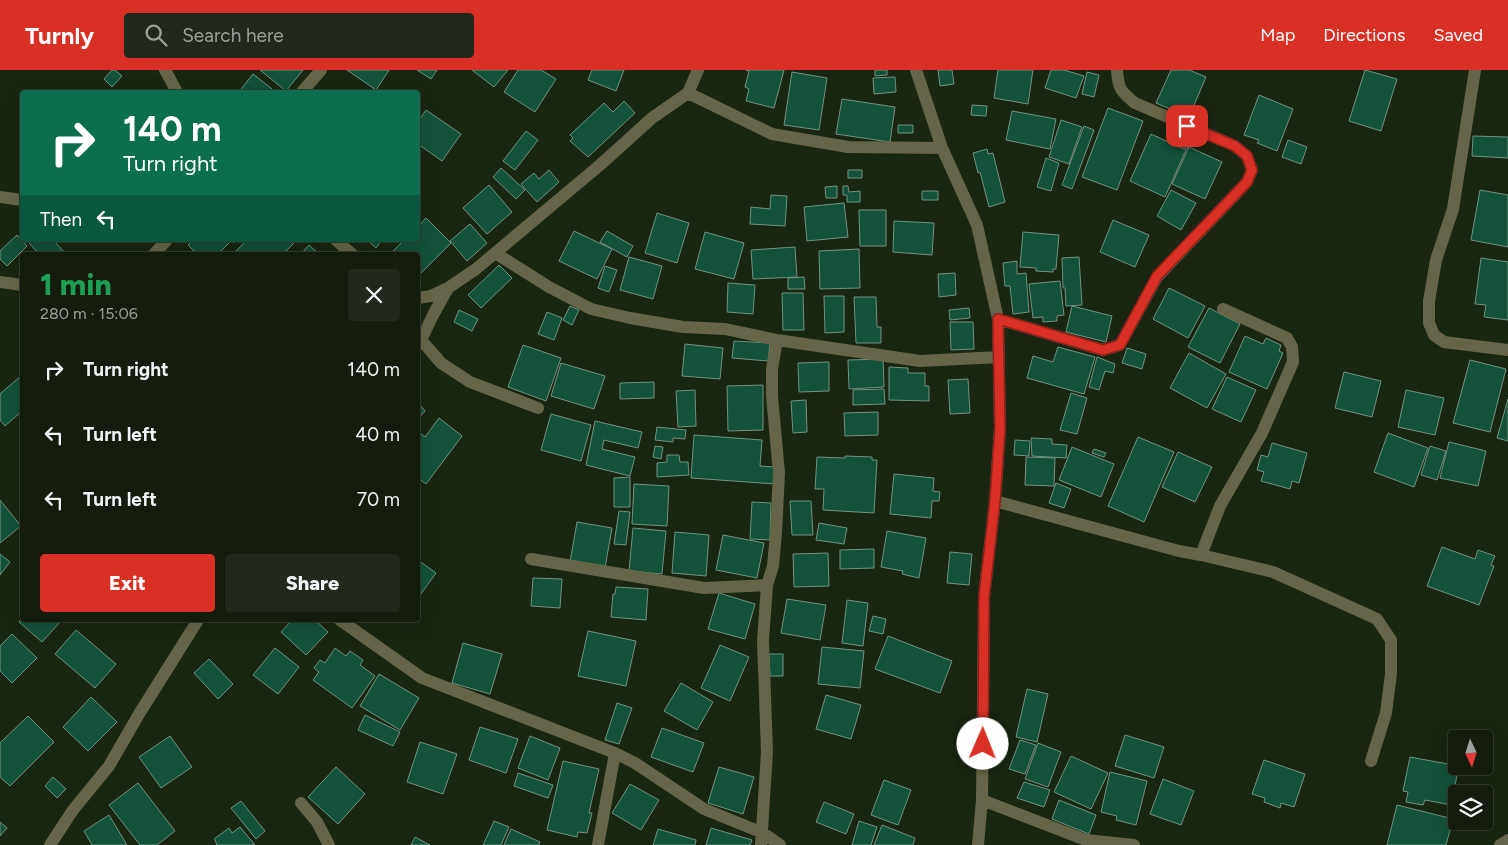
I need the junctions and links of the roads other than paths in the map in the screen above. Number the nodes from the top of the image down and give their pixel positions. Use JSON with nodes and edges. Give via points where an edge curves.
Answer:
{"nodes":[{"id":1,"x":165,"y":70,"type":"edge"},
{"id":2,"x":321,"y":70,"type":"edge"},
{"id":3,"x":698,"y":70,"type":"edge"},
{"id":4,"x":916,"y":70,"type":"edge"},
{"id":5,"x":1117,"y":70,"type":"edge"},
{"id":6,"x":1475,"y":70,"type":"edge"},
{"id":7,"x":176,"y":90,"type":"edge"},
{"id":8,"x":304,"y":90,"type":"edge"},
{"id":9,"x":688,"y":94,"type":"junction"},
{"id":10,"x":942,"y":148,"type":"junction"},
{"id":11,"x":0,"y":197,"type":"edge"},
{"id":12,"x":20,"y":200,"type":"edge"},
{"id":13,"x":165,"y":242,"type":"edge"},
{"id":14,"x":338,"y":242,"type":"edge"},
{"id":15,"x":156,"y":252,"type":"edge"},
{"id":16,"x":350,"y":252,"type":"edge"},
{"id":17,"x":496,"y":253,"type":"junction"},
{"id":18,"x":0,"y":282,"type":"edge"},
{"id":19,"x":20,"y":285,"type":"edge"},
{"id":20,"x":448,"y":288,"type":"junction"},
{"id":21,"x":420,"y":298,"type":"edge"},
{"id":22,"x":1223,"y":309,"type":"dead end"},
{"id":23,"x":998,"y":319,"type":"junction"},
{"id":24,"x":777,"y":340,"type":"junction"},
{"id":25,"x":1508,"y":350,"type":"edge"},
{"id":26,"x":999,"y":357,"type":"junction"},
{"id":27,"x":538,"y":408,"type":"dead end"},
{"id":28,"x":995,"y":501,"type":"junction"},
{"id":29,"x":1200,"y":555,"type":"junction"},
{"id":30,"x":531,"y":559,"type":"dead end"},
{"id":31,"x":767,"y":585,"type":"junction"},
{"id":32,"x":197,"y":622,"type":"edge"},
{"id":33,"x":343,"y":622,"type":"edge"},
{"id":34,"x":615,"y":753,"type":"junction"},
{"id":35,"x":1371,"y":761,"type":"dead end"},
{"id":36,"x":982,"y":800,"type":"junction"},
{"id":37,"x":301,"y":803,"type":"dead end"},
{"id":38,"x":762,"y":839,"type":"edge"},
{"id":39,"x":1508,"y":840,"type":"edge"},
{"id":40,"x":50,"y":845,"type":"edge"},
{"id":41,"x":329,"y":845,"type":"edge"},
{"id":42,"x":598,"y":845,"type":"edge"},
{"id":43,"x":780,"y":845,"type":"edge"},
{"id":44,"x":978,"y":845,"type":"edge"},
{"id":45,"x":1134,"y":845,"type":"edge"},
{"id":46,"x":1501,"y":845,"type":"edge"}],
"edges":[{"from":1,"to":7,"type":"street"},
{"from":2,"to":8,"type":"street"},
{"from":3,"to":9,"type":"street"},
{"from":4,"to":10,"type":"street"},
{"from":5,"to":23,"type":"street","via":[[1117,83],[1135,103],[1235,146],[1247,156],[1252,170],[1247,182],[1157,276],[1120,345],[1103,350]]},
{"from":6,"to":25,"type":"street","via":[[1453,209],[1436,260],[1428,301],[1429,323],[1434,335],[1444,342]]},
{"from":9,"to":10,"type":"street","via":[[772,134],[848,147]]},
{"from":9,"to":17,"type":"street","via":[[652,118]]},
{"from":10,"to":23,"type":"street","via":[[977,225]]},
{"from":11,"to":12,"type":"street"},
{"from":13,"to":15,"type":"street"},
{"from":14,"to":16,"type":"street"},
{"from":17,"to":20,"type":"street"},
{"from":17,"to":24,"type":"street","via":[[591,309],[683,327],[725,329]]},
{"from":18,"to":19,"type":"street"},
{"from":20,"to":21,"type":"street"},
{"from":20,"to":27,"type":"street","via":[[421,340],[442,363],[470,382]]},
{"from":22,"to":29,"type":"street","via":[[1287,338],[1292,347],[1293,362],[1262,433],[1220,506]]},
{"from":23,"to":26,"type":"street"},
{"from":24,"to":26,"type":"street","via":[[920,360]]},
{"from":24,"to":31,"type":"street","via":[[772,396],[779,473],[773,566]]},
{"from":26,"to":28,"type":"street","via":[[1000,428]]},
{"from":28,"to":29,"type":"street"},
{"from":28,"to":36,"type":"street","via":[[984,597]]},
{"from":29,"to":35,"type":"street","via":[[1273,572],[1376,619],[1391,640],[1391,674],[1386,713]]},
{"from":30,"to":31,"type":"street","via":[[704,588]]},
{"from":31,"to":38,"type":"street","via":[[764,640],[767,752]]},
{"from":32,"to":40,"type":"street","via":[[109,766],[73,810]]},
{"from":33,"to":34,"type":"street","via":[[422,678]]},
{"from":34,"to":38,"type":"street","via":[[704,810]]},
{"from":34,"to":42,"type":"street"},
{"from":36,"to":44,"type":"street"},
{"from":36,"to":45,"type":"street","via":[[1086,840]]},
{"from":37,"to":41,"type":"street","via":[[317,822]]},
{"from":38,"to":43,"type":"street"},
{"from":39,"to":46,"type":"street"}]}
